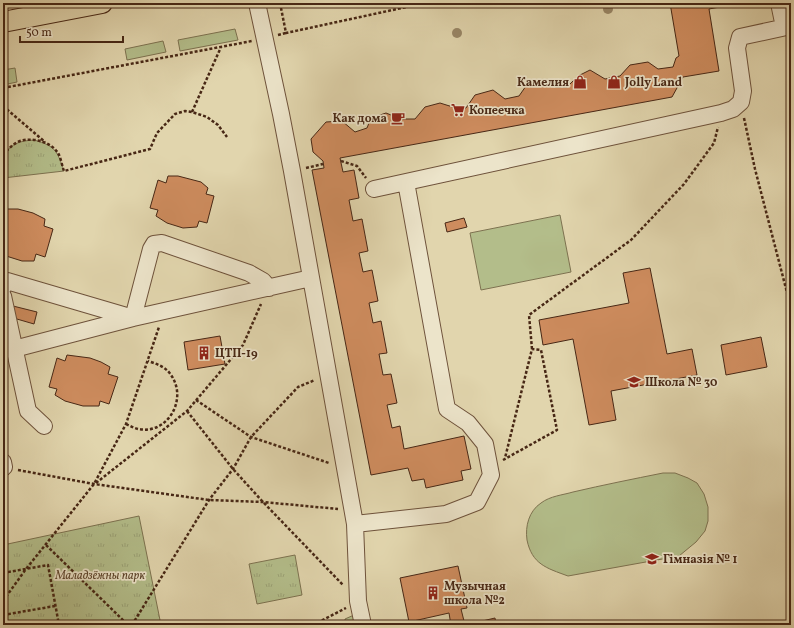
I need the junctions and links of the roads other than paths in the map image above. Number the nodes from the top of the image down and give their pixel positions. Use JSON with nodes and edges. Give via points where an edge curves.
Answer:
{"nodes":[{"id":1,"x":102,"y":3,"type":"edge"},
{"id":2,"x":257,"y":3,"type":"edge"},
{"id":3,"x":779,"y":3,"type":"edge"},
{"id":4,"x":3,"y":22,"type":"edge"},
{"id":5,"x":788,"y":27,"type":"edge"},
{"id":6,"x":406,"y":182,"type":"junction"},
{"id":7,"x":374,"y":189,"type":"road end"},
{"id":8,"x":311,"y":278,"type":"junction"},
{"id":9,"x":3,"y":287,"type":"edge"},
{"id":10,"x":269,"y":288,"type":"junction"},
{"id":11,"x":3,"y":296,"type":"edge"},
{"id":12,"x":133,"y":318,"type":"junction"},
{"id":13,"x":14,"y":349,"type":"junction"},
{"id":14,"x":44,"y":426,"type":"dead end"},
{"id":15,"x":353,"y":517,"type":"junction"},
{"id":16,"x":363,"y":625,"type":"edge"}],
"edges":[{"from":1,"to":4,"type":"main road"},
{"from":2,"to":8,"type":"lane","via":[[281,114]]},
{"from":3,"to":5,"type":"lane"},
{"from":5,"to":6,"type":"lane","via":[[740,37],[737,48],[743,91],[741,102],[733,109]]},
{"from":6,"to":7,"type":"lane"},
{"from":6,"to":15,"type":"lane","via":[[447,409],[468,423],[485,444],[491,475],[477,502],[446,514]]},
{"from":8,"to":10,"type":"lane"},
{"from":8,"to":15,"type":"lane"},
{"from":9,"to":12,"type":"lane","via":[[7,281]]},
{"from":10,"to":12,"type":"lane"},
{"from":10,"to":12,"type":"lane","via":[[249,273],[162,243],[154,244]]},
{"from":11,"to":13,"type":"lane"},
{"from":12,"to":13,"type":"lane"},
{"from":13,"to":14,"type":"lane","via":[[28,411]]},
{"from":15,"to":16,"type":"lane","via":[[358,601]]}]}
